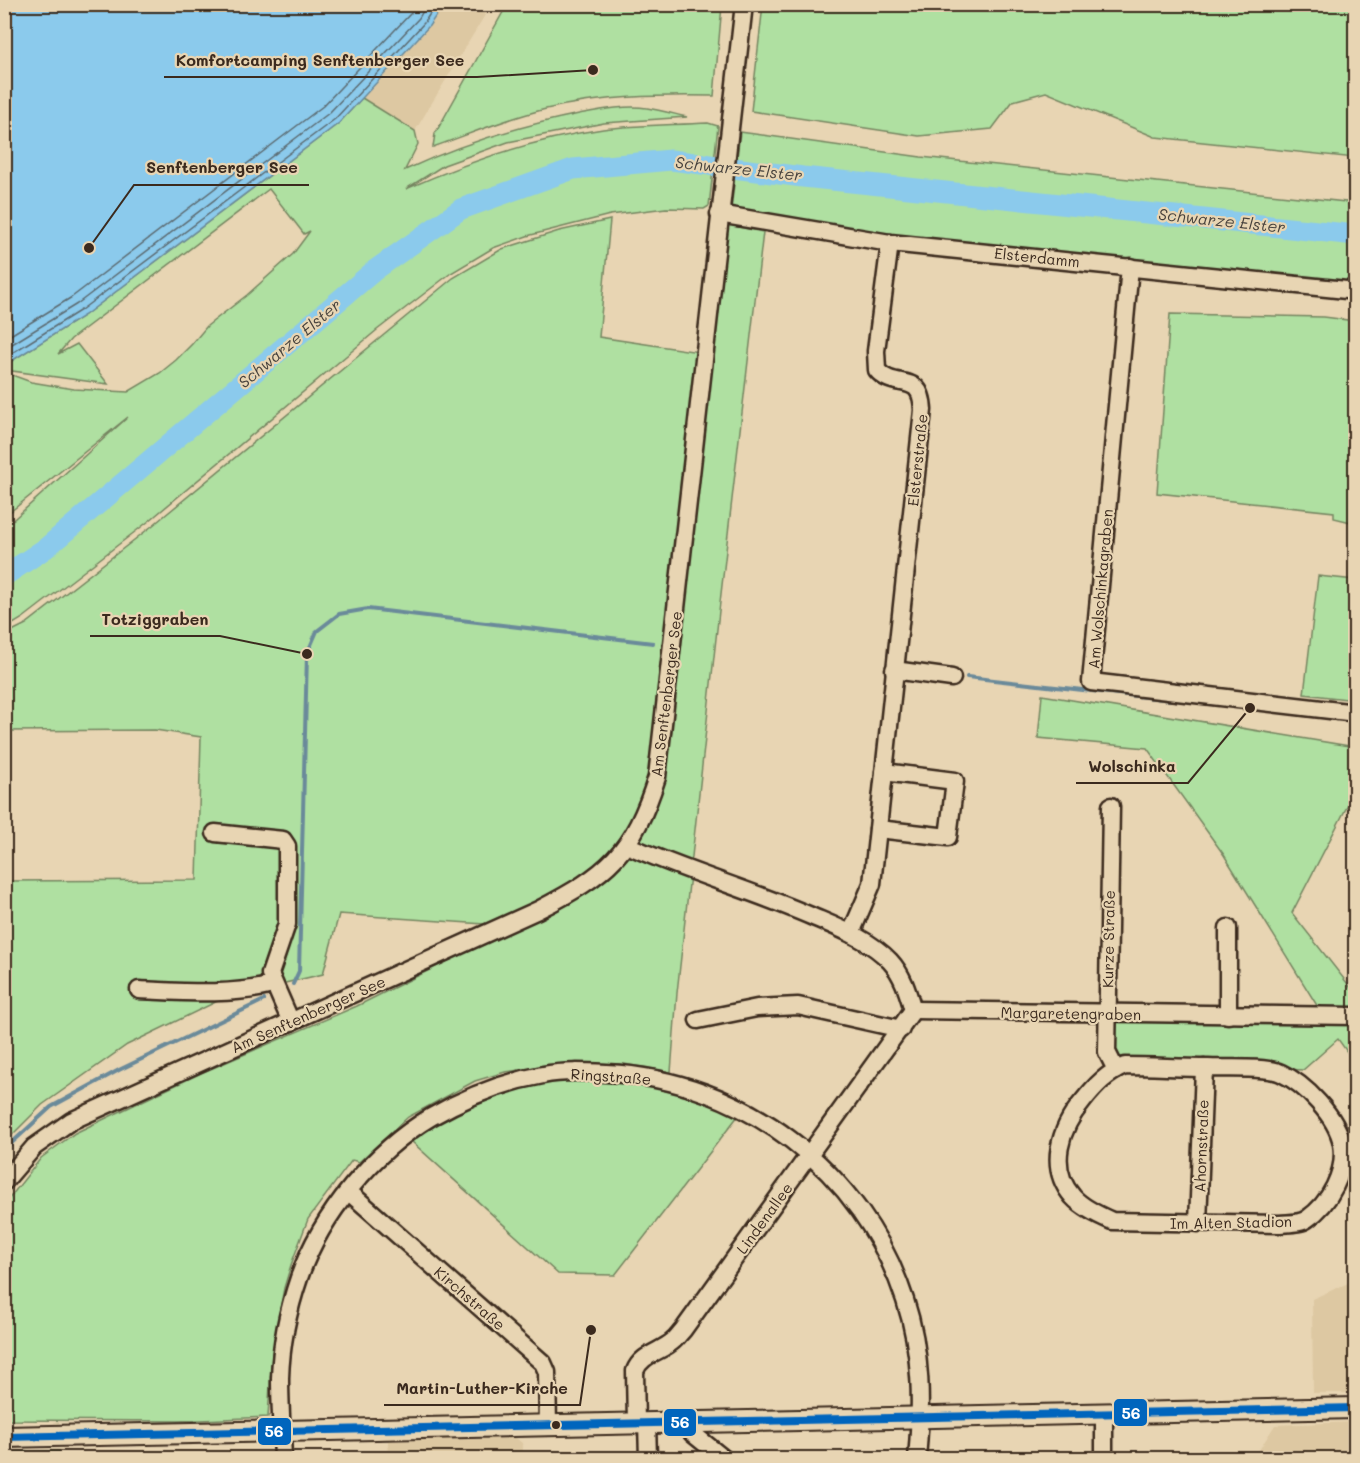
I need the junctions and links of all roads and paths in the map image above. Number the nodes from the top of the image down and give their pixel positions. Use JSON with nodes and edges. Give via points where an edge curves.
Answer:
{"nodes":[{"id":1,"x":744,"y":4,"type":"edge"},
{"id":2,"x":721,"y":206,"type":"junction"},
{"id":3,"x":890,"y":243,"type":"junction"},
{"id":4,"x":1130,"y":267,"type":"junction"},
{"id":5,"x":1356,"y":291,"type":"edge"},
{"id":6,"x":894,"y":670,"type":"junction"},
{"id":7,"x":952,"y":678,"type":"dead end"},
{"id":8,"x":1356,"y":713,"type":"edge"},
{"id":9,"x":884,"y":772,"type":"junction"},
{"id":10,"x":1111,"y":806,"type":"dead end"},
{"id":11,"x":878,"y":829,"type":"junction"},
{"id":12,"x":215,"y":833,"type":"dead end"},
{"id":13,"x":627,"y":845,"type":"junction"},
{"id":14,"x":1228,"y":928,"type":"dead end"},
{"id":15,"x":851,"y":933,"type":"junction"},
{"id":16,"x":273,"y":985,"type":"junction"},
{"id":17,"x":139,"y":990,"type":"dead end"},
{"id":18,"x":914,"y":1011,"type":"junction"},
{"id":19,"x":1106,"y":1014,"type":"junction"},
{"id":20,"x":1228,"y":1015,"type":"junction"},
{"id":21,"x":1356,"y":1016,"type":"edge"},
{"id":22,"x":698,"y":1020,"type":"dead end"},
{"id":23,"x":291,"y":1022,"type":"junction"},
{"id":24,"x":901,"y":1029,"type":"junction"},
{"id":25,"x":1204,"y":1068,"type":"junction"},
{"id":26,"x":1116,"y":1070,"type":"junction"},
{"id":27,"x":811,"y":1154,"type":"junction"},
{"id":28,"x":4,"y":1182,"type":"edge"},
{"id":29,"x":349,"y":1192,"type":"junction"},
{"id":30,"x":1198,"y":1223,"type":"junction"},
{"id":31,"x":1356,"y":1408,"type":"edge"},
{"id":32,"x":1104,"y":1413,"type":"junction"},
{"id":33,"x":920,"y":1417,"type":"junction"},
{"id":34,"x":642,"y":1423,"type":"junction"},
{"id":35,"x":689,"y":1423,"type":"junction"},
{"id":36,"x":548,"y":1425,"type":"junction"},
{"id":37,"x":282,"y":1431,"type":"junction"},
{"id":38,"x":4,"y":1437,"type":"edge"},
{"id":39,"x":283,"y":1458,"type":"edge"},
{"id":40,"x":648,"y":1458,"type":"edge"},
{"id":41,"x":723,"y":1458,"type":"edge"},
{"id":42,"x":917,"y":1458,"type":"edge"},
{"id":43,"x":1104,"y":1458,"type":"edge"}],
"edges":[{"from":1,"to":2,"type":"street","name":"Am Senftenberger See"},
{"from":2,"to":3,"type":"street","name":"Elsterdamm"},
{"from":2,"to":13,"type":"street","name":"Am Senftenberger See","via":[[657,777],[646,810]]},
{"from":3,"to":4,"type":"street","name":"Elsterdamm"},
{"from":3,"to":6,"type":"street","name":"Elsterstraße","via":[[877,370],[888,380],[912,384],[922,398]]},
{"from":4,"to":5,"type":"street","name":"Elsterdamm"},
{"from":4,"to":8,"type":"street","name":"Am Wolschinkagraben","via":[[1091,682]]},
{"from":6,"to":7,"type":"street"},
{"from":6,"to":9,"type":"street","name":"Elsterstraße"},
{"from":9,"to":11,"type":"street","name":"Elsterstraße"},
{"from":9,"to":11,"type":"street","via":[[955,781],[948,837]]},
{"from":10,"to":19,"type":"street","name":"Kurze Straße"},
{"from":11,"to":15,"type":"street","name":"Elsterstraße","via":[[872,884]]},
{"from":12,"to":16,"type":"street","via":[[282,840],[287,846],[287,924],[270,974]]},
{"from":13,"to":15,"type":"street"},
{"from":13,"to":23,"type":"street","name":"Am Senftenberger See","via":[[606,868],[578,889]]},
{"from":14,"to":20,"type":"street"},
{"from":15,"to":18,"type":"street","via":[[890,962],[905,984]]},
{"from":16,"to":17,"type":"street","via":[[220,992]]},
{"from":16,"to":23,"type":"street"},
{"from":18,"to":19,"type":"street","name":"Margaretengraben"},
{"from":18,"to":24,"type":"street","name":"Lindenallee"},
{"from":19,"to":20,"type":"street","name":"Margaretengraben"},
{"from":19,"to":26,"type":"street","name":"Kurze Straße","via":[[1107,1052]]},
{"from":20,"to":21,"type":"street","name":"Margaretengraben"},
{"from":22,"to":24,"type":"street","via":[[757,1008],[798,1006]]},
{"from":23,"to":28,"type":"street","name":"Am Senftenberger See","via":[[71,1121],[34,1147]]},
{"from":24,"to":27,"type":"street","name":"Lindenallee"},
{"from":25,"to":26,"type":"street","name":"Im Alten Stadion","via":[[1125,1066]]},
{"from":25,"to":30,"type":"street","name":"Ahornstraße"},
{"from":25,"to":30,"type":"street","name":"Im Alten Stadion","via":[[1278,1072],[1299,1084],[1330,1120],[1342,1143],[1343,1159],[1328,1199],[1305,1221]]},
{"from":26,"to":30,"type":"street","name":"Im Alten Stadion","via":[[1092,1089],[1061,1134],[1061,1177],[1073,1196],[1112,1221]]},
{"from":27,"to":29,"type":"street","name":"Ringstraße","via":[[746,1110],[691,1087],[623,1074],[546,1074],[481,1093],[418,1125],[367,1169]]},
{"from":27,"to":33,"type":"street","name":"Ringstraße","via":[[859,1207],[895,1273],[916,1341]]},
{"from":27,"to":34,"type":"street","name":"Lindenallee","via":[[683,1330],[638,1364],[635,1371]]},
{"from":29,"to":36,"type":"street","name":"Kirchstraße","via":[[543,1363],[547,1372]]},
{"from":29,"to":37,"type":"street","name":"Ringstraße","via":[[319,1234],[296,1288],[283,1345]]},
{"from":31,"to":32,"type":"main road"},
{"from":32,"to":33,"type":"main road"},
{"from":32,"to":43,"type":"street"},
{"from":33,"to":35,"type":"main road"},
{"from":33,"to":42,"type":"street","name":"Ringstraße"},
{"from":34,"to":35,"type":"main road"},
{"from":34,"to":36,"type":"main road"},
{"from":34,"to":40,"type":"street"},
{"from":35,"to":41,"type":"street","via":[[692,1433]]},
{"from":36,"to":37,"type":"main road"},
{"from":37,"to":38,"type":"main road"},
{"from":37,"to":39,"type":"street","name":"Ringstraße"}]}
